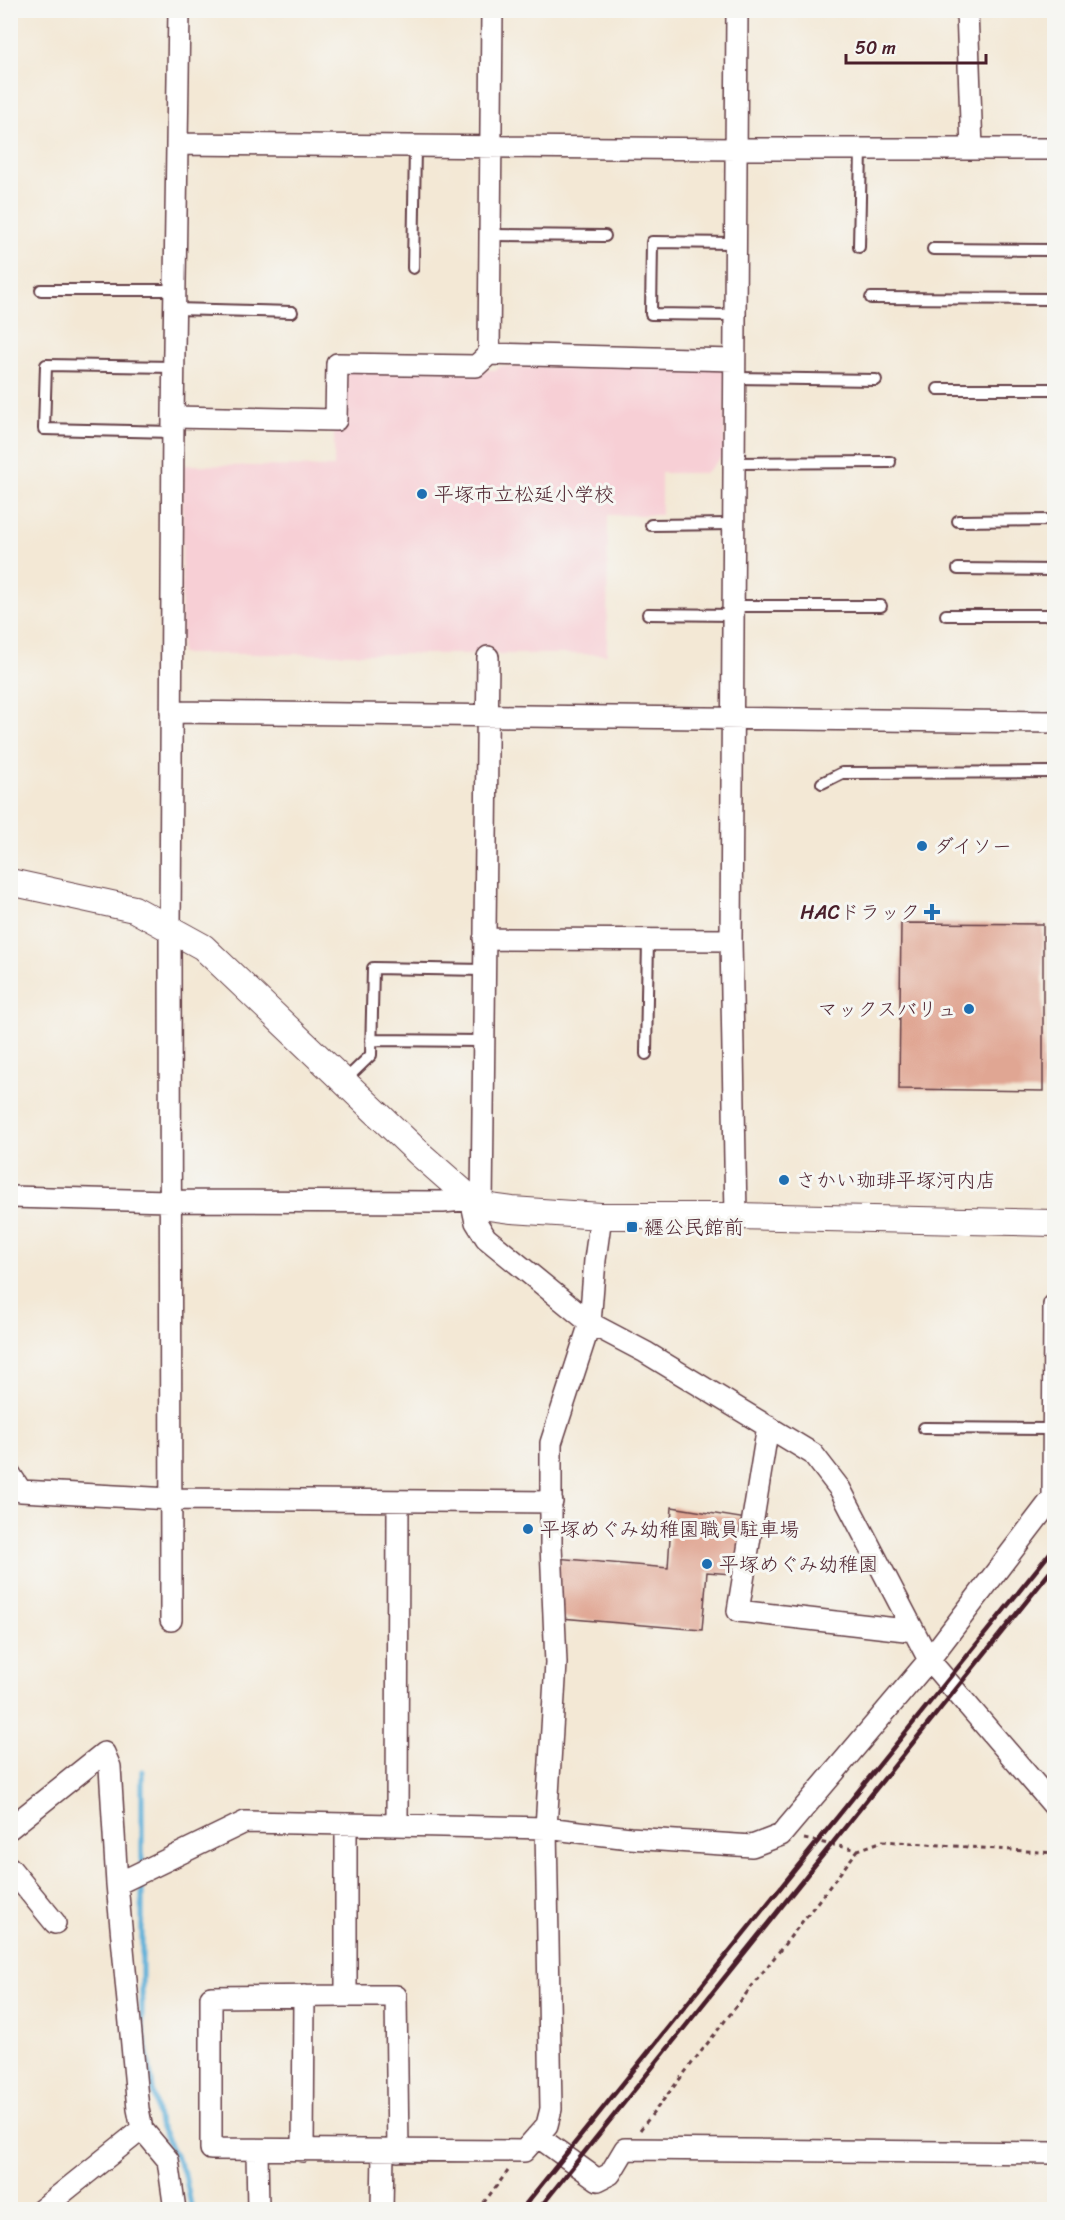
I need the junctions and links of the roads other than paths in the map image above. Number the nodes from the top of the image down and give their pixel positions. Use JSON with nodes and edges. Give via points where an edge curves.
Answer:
{"nodes":[{"id":1,"x":179,"y":10,"type":"edge"},
{"id":2,"x":492,"y":10,"type":"edge"},
{"id":3,"x":737,"y":10,"type":"edge"},
{"id":4,"x":966,"y":10,"type":"edge"},
{"id":5,"x":178,"y":144,"type":"junction"},
{"id":6,"x":415,"y":147,"type":"junction"},
{"id":7,"x":490,"y":148,"type":"junction"},
{"id":8,"x":736,"y":149,"type":"junction"},
{"id":9,"x":861,"y":149,"type":"junction"},
{"id":10,"x":972,"y":149,"type":"junction"},
{"id":11,"x":1054,"y":149,"type":"edge"},
{"id":12,"x":490,"y":235,"type":"junction"},
{"id":13,"x":605,"y":236,"type":"dead end"},
{"id":14,"x":735,"y":243,"type":"junction"},
{"id":15,"x":859,"y":247,"type":"dead end"},
{"id":16,"x":933,"y":249,"type":"dead end"},
{"id":17,"x":1054,"y":250,"type":"edge"},
{"id":18,"x":413,"y":268,"type":"dead end"},
{"id":19,"x":41,"y":290,"type":"dead end"},
{"id":20,"x":871,"y":298,"type":"dead end"},
{"id":21,"x":175,"y":299,"type":"junction"},
{"id":22,"x":1054,"y":299,"type":"edge"},
{"id":23,"x":292,"y":312,"type":"dead end"},
{"id":24,"x":734,"y":315,"type":"junction"},
{"id":25,"x":489,"y":354,"type":"junction"},
{"id":26,"x":174,"y":367,"type":"junction"},
{"id":27,"x":734,"y":369,"type":"junction"},
{"id":28,"x":876,"y":380,"type":"dead end"},
{"id":29,"x":938,"y":389,"type":"dead end"},
{"id":30,"x":1054,"y":389,"type":"edge"},
{"id":31,"x":173,"y":424,"type":"junction"},
{"id":32,"x":890,"y":462,"type":"dead end"},
{"id":33,"x":733,"y":463,"type":"junction"},
{"id":34,"x":958,"y":520,"type":"dead end"},
{"id":35,"x":1054,"y":520,"type":"edge"},
{"id":36,"x":733,"y":524,"type":"junction"},
{"id":37,"x":651,"y":525,"type":"dead end"},
{"id":38,"x":958,"y":569,"type":"dead end"},
{"id":39,"x":1054,"y":570,"type":"edge"},
{"id":40,"x":881,"y":606,"type":"dead end"},
{"id":41,"x":733,"y":610,"type":"junction"},
{"id":42,"x":648,"y":614,"type":"dead end"},
{"id":43,"x":946,"y":615,"type":"dead end"},
{"id":44,"x":1054,"y":615,"type":"edge"},
{"id":45,"x":488,"y":657,"type":"dead end"},
{"id":46,"x":171,"y":712,"type":"junction"},
{"id":47,"x":487,"y":715,"type":"junction"},
{"id":48,"x":732,"y":717,"type":"junction"},
{"id":49,"x":1054,"y":722,"type":"edge"},
{"id":50,"x":1054,"y":772,"type":"edge"},
{"id":51,"x":822,"y":783,"type":"dead end"},
{"id":52,"x":10,"y":882,"type":"edge"},
{"id":53,"x":170,"y":927,"type":"junction"},
{"id":54,"x":484,"y":939,"type":"junction"},
{"id":55,"x":648,"y":940,"type":"junction"},
{"id":56,"x":731,"y":940,"type":"junction"},
{"id":57,"x":484,"y":970,"type":"junction"},
{"id":58,"x":371,"y":1040,"type":"junction"},
{"id":59,"x":483,"y":1041,"type":"junction"},
{"id":60,"x":646,"y":1054,"type":"dead end"},
{"id":61,"x":344,"y":1082,"type":"junction"},
{"id":62,"x":10,"y":1197,"type":"edge"},
{"id":63,"x":169,"y":1201,"type":"junction"},
{"id":64,"x":477,"y":1202,"type":"junction"},
{"id":65,"x":601,"y":1216,"type":"junction"},
{"id":66,"x":736,"y":1216,"type":"junction"},
{"id":67,"x":1054,"y":1223,"type":"edge"},
{"id":68,"x":1054,"y":1305,"type":"edge"},
{"id":69,"x":590,"y":1323,"type":"junction"},
{"id":70,"x":768,"y":1426,"type":"junction"},
{"id":71,"x":924,"y":1428,"type":"dead end"},
{"id":72,"x":1054,"y":1429,"type":"edge"},
{"id":73,"x":10,"y":1474,"type":"edge"},
{"id":74,"x":1054,"y":1497,"type":"edge"},
{"id":75,"x":171,"y":1499,"type":"junction"},
{"id":76,"x":398,"y":1501,"type":"junction"},
{"id":77,"x":552,"y":1502,"type":"junction"},
{"id":78,"x":171,"y":1620,"type":"dead end"},
{"id":79,"x":914,"y":1631,"type":"junction"},
{"id":80,"x":929,"y":1660,"type":"junction"},
{"id":81,"x":1054,"y":1805,"type":"edge"},
{"id":82,"x":346,"y":1824,"type":"junction"},
{"id":83,"x":397,"y":1825,"type":"junction"},
{"id":84,"x":10,"y":1828,"type":"edge"},
{"id":85,"x":546,"y":1828,"type":"junction"},
{"id":86,"x":10,"y":1868,"type":"edge"},
{"id":87,"x":117,"y":1884,"type":"junction"},
{"id":88,"x":55,"y":1923,"type":"dead end"},
{"id":89,"x":304,"y":1996,"type":"junction"},
{"id":90,"x":346,"y":1996,"type":"junction"},
{"id":91,"x":142,"y":2129,"type":"junction"},
{"id":92,"x":531,"y":2144,"type":"junction"},
{"id":93,"x":257,"y":2151,"type":"junction"},
{"id":94,"x":303,"y":2151,"type":"junction"},
{"id":95,"x":390,"y":2151,"type":"junction"},
{"id":96,"x":1054,"y":2153,"type":"edge"},
{"id":97,"x":41,"y":2210,"type":"edge"},
{"id":98,"x":175,"y":2210,"type":"edge"},
{"id":99,"x":258,"y":2210,"type":"edge"},
{"id":100,"x":382,"y":2210,"type":"edge"}],
"edges":[{"from":1,"to":5,"type":"street"},
{"from":2,"to":7,"type":"street"},
{"from":3,"to":8,"type":"street"},
{"from":4,"to":10,"type":"street"},
{"from":5,"to":6,"type":"street"},
{"from":5,"to":21,"type":"street"},
{"from":6,"to":7,"type":"street"},
{"from":6,"to":18,"type":"lane"},
{"from":7,"to":8,"type":"street"},
{"from":7,"to":12,"type":"street"},
{"from":8,"to":9,"type":"street"},
{"from":8,"to":14,"type":"street"},
{"from":9,"to":10,"type":"street"},
{"from":9,"to":15,"type":"lane"},
{"from":10,"to":11,"type":"street"},
{"from":12,"to":13,"type":"lane"},
{"from":12,"to":25,"type":"street"},
{"from":14,"to":24,"type":"street"},
{"from":14,"to":24,"type":"lane","via":[[652,242],[651,314]]},
{"from":16,"to":17,"type":"lane"},
{"from":19,"to":21,"type":"lane"},
{"from":20,"to":22,"type":"lane"},
{"from":21,"to":23,"type":"lane"},
{"from":21,"to":26,"type":"street"},
{"from":24,"to":27,"type":"street"},
{"from":25,"to":27,"type":"street"},
{"from":25,"to":31,"type":"street","via":[[476,366],[337,364],[336,420]]},
{"from":26,"to":31,"type":"street"},
{"from":26,"to":31,"type":"lane","via":[[46,365],[44,429]]},
{"from":27,"to":28,"type":"lane"},
{"from":27,"to":33,"type":"street"},
{"from":29,"to":30,"type":"lane"},
{"from":31,"to":46,"type":"street"},
{"from":32,"to":33,"type":"lane"},
{"from":33,"to":36,"type":"street"},
{"from":34,"to":35,"type":"lane"},
{"from":36,"to":37,"type":"lane"},
{"from":36,"to":41,"type":"street"},
{"from":38,"to":39,"type":"lane"},
{"from":40,"to":41,"type":"lane"},
{"from":41,"to":42,"type":"lane"},
{"from":41,"to":48,"type":"street"},
{"from":43,"to":44,"type":"lane"},
{"from":45,"to":47,"type":"street"},
{"from":46,"to":47,"type":"street"},
{"from":46,"to":53,"type":"street"},
{"from":47,"to":48,"type":"street"},
{"from":47,"to":54,"type":"street"},
{"from":48,"to":49,"type":"street"},
{"from":48,"to":56,"type":"street"},
{"from":50,"to":51,"type":"lane","via":[[842,773]]},
{"from":52,"to":53,"type":"street","via":[[134,909]]},
{"from":53,"to":61,"type":"street","via":[[203,948]]},
{"from":53,"to":63,"type":"street"},
{"from":54,"to":55,"type":"street"},
{"from":54,"to":57,"type":"street"},
{"from":55,"to":56,"type":"street"},
{"from":55,"to":60,"type":"lane"},
{"from":56,"to":66,"type":"street"},
{"from":57,"to":58,"type":"lane","via":[[374,968]]},
{"from":57,"to":59,"type":"street"},
{"from":58,"to":59,"type":"lane"},
{"from":58,"to":61,"type":"lane","via":[[371,1055]]},
{"from":59,"to":64,"type":"street"},
{"from":61,"to":64,"type":"street"},
{"from":62,"to":63,"type":"street"},
{"from":63,"to":64,"type":"street"},
{"from":63,"to":75,"type":"street"},
{"from":64,"to":65,"type":"street","via":[[513,1210]]},
{"from":64,"to":69,"type":"street","via":[[476,1222],[486,1238]]},
{"from":65,"to":66,"type":"street"},
{"from":65,"to":69,"type":"street"},
{"from":66,"to":67,"type":"street"},
{"from":68,"to":72,"type":"street"},
{"from":69,"to":70,"type":"street"},
{"from":69,"to":77,"type":"street","via":[[551,1443]]},
{"from":70,"to":79,"type":"street","via":[[813,1455],[840,1489]]},
{"from":70,"to":79,"type":"street","via":[[738,1611]]},
{"from":71,"to":72,"type":"lane"},
{"from":72,"to":74,"type":"street"},
{"from":73,"to":75,"type":"street","via":[[21,1491]]},
{"from":74,"to":80,"type":"street"},
{"from":75,"to":76,"type":"street"},
{"from":75,"to":78,"type":"street"},
{"from":76,"to":77,"type":"street"},
{"from":76,"to":83,"type":"street"},
{"from":77,"to":85,"type":"street","via":[[556,1664]]},
{"from":79,"to":80,"type":"street"},
{"from":80,"to":81,"type":"street"},
{"from":80,"to":85,"type":"street","via":[[781,1835],[752,1846]]},
{"from":82,"to":83,"type":"street"},
{"from":82,"to":87,"type":"street","via":[[245,1822]]},
{"from":82,"to":90,"type":"street"},
{"from":83,"to":85,"type":"street"},
{"from":84,"to":87,"type":"street","via":[[104,1753],[110,1767]]},
{"from":85,"to":92,"type":"street","via":[[551,2109],[547,2125]]},
{"from":86,"to":88,"type":"street"},
{"from":87,"to":91,"type":"street"},
{"from":89,"to":90,"type":"street"},
{"from":89,"to":93,"type":"street","via":[[211,1996],[211,2150]]},
{"from":89,"to":94,"type":"street"},
{"from":90,"to":95,"type":"street","via":[[396,1996]]},
{"from":91,"to":97,"type":"street"},
{"from":91,"to":98,"type":"street","via":[[168,2160]]},
{"from":92,"to":95,"type":"street"},
{"from":92,"to":96,"type":"street","via":[[598,2180],[610,2174],[625,2149]]},
{"from":93,"to":94,"type":"street"},
{"from":93,"to":99,"type":"street"},
{"from":94,"to":95,"type":"street"},
{"from":95,"to":100,"type":"street"}]}
